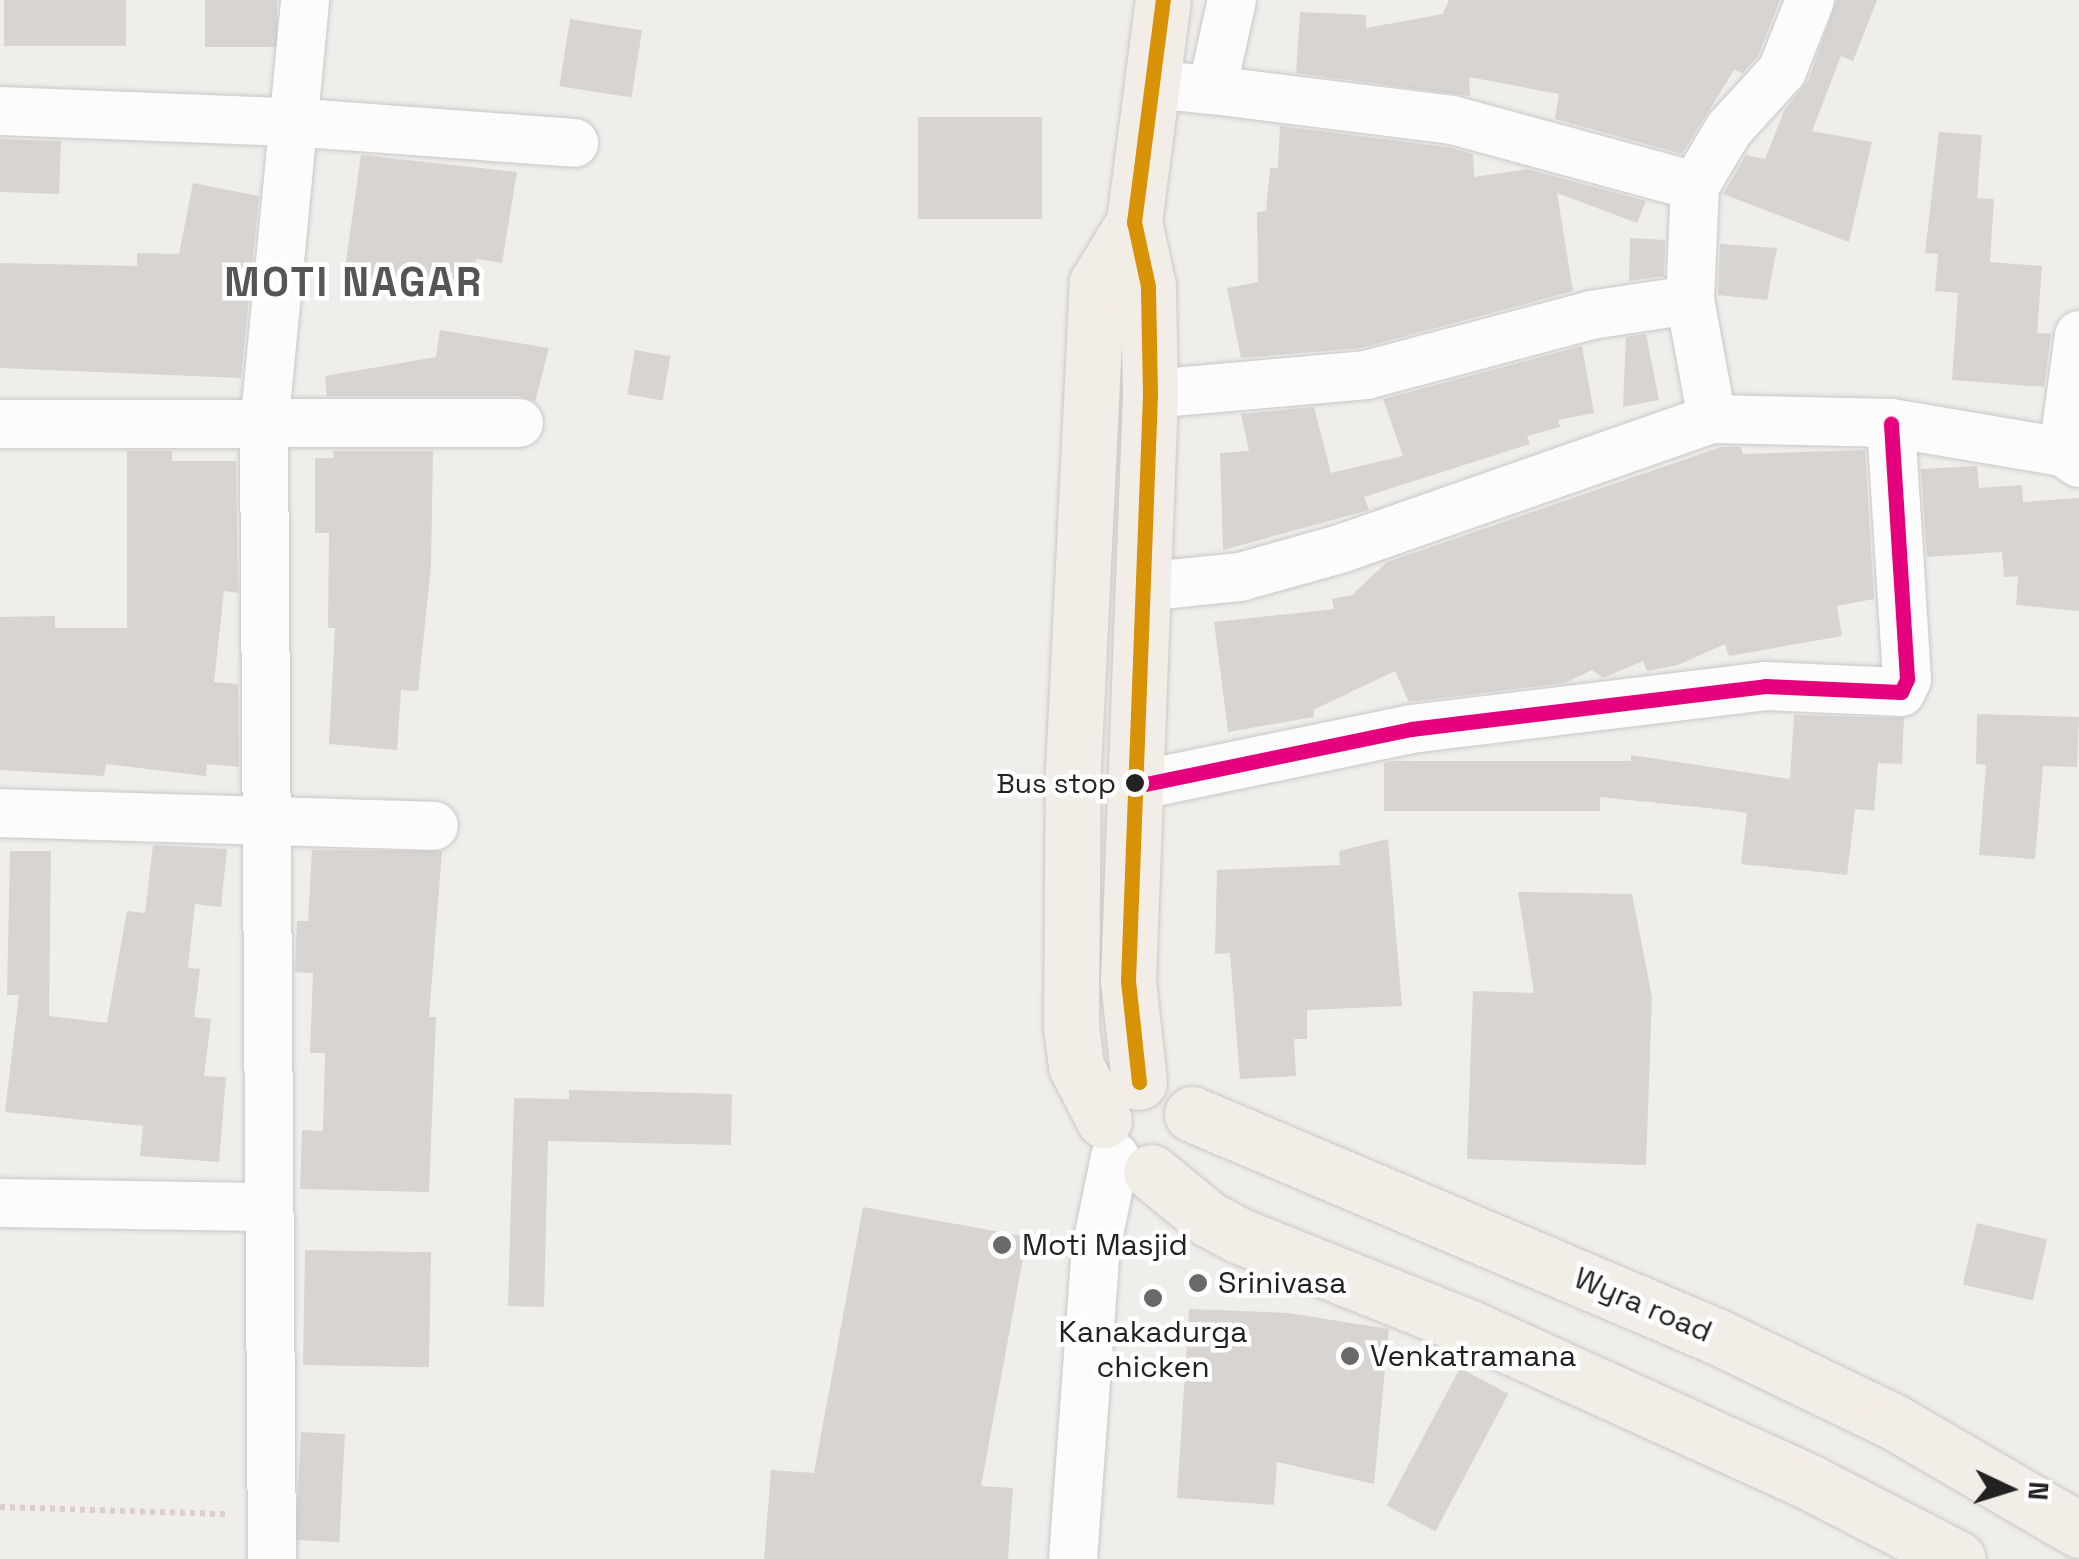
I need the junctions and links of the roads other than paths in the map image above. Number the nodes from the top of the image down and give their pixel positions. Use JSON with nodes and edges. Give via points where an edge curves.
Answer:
{"nodes":[{"id":1,"x":305,"y":0,"type":"edge"},
{"id":2,"x":1163,"y":0,"type":"edge"},
{"id":3,"x":1232,"y":0,"type":"edge"},
{"id":4,"x":1810,"y":0,"type":"edge"},
{"id":5,"x":1148,"y":83,"type":"junction"},
{"id":6,"x":1212,"y":90,"type":"junction"},
{"id":7,"x":0,"y":111,"type":"edge"},
{"id":8,"x":290,"y":122,"type":"junction"},
{"id":9,"x":574,"y":143,"type":"dead end"},
{"id":10,"x":1695,"y":186,"type":"junction"},
{"id":11,"x":1134,"y":222,"type":"junction"},
{"id":12,"x":1690,"y":300,"type":"junction"},
{"id":13,"x":2079,"y":335,"type":"edge"},
{"id":14,"x":1150,"y":394,"type":"junction"},
{"id":15,"x":1712,"y":419,"type":"junction"},
{"id":16,"x":519,"y":423,"type":"dead end"},
{"id":17,"x":0,"y":424,"type":"edge"},
{"id":18,"x":1892,"y":424,"type":"junction"},
{"id":19,"x":264,"y":428,"type":"junction"},
{"id":20,"x":2071,"y":458,"type":"edge"},
{"id":21,"x":1142,"y":586,"type":"junction"},
{"id":22,"x":1136,"y":786,"type":"junction"},
{"id":23,"x":0,"y":813,"type":"edge"},
{"id":24,"x":263,"y":820,"type":"junction"},
{"id":25,"x":434,"y":826,"type":"dead end"},
{"id":26,"x":1127,"y":1133,"type":"junction"},
{"id":27,"x":0,"y":1203,"type":"edge"},
{"id":28,"x":266,"y":1207,"type":"junction"},
{"id":29,"x":2079,"y":1530,"type":"edge"},
{"id":30,"x":272,"y":1537,"type":"edge"},
{"id":31,"x":1073,"y":1559,"type":"edge"},
{"id":32,"x":1958,"y":1559,"type":"edge"}],
"edges":[{"from":1,"to":8,"type":"street"},
{"from":2,"to":5,"type":"main road"},
{"from":3,"to":6,"type":"street"},
{"from":4,"to":10,"type":"street","via":[[1782,71],[1729,129]]},
{"from":5,"to":6,"type":"street"},
{"from":5,"to":11,"type":"main road"},
{"from":6,"to":10,"type":"street","via":[[1452,120]]},
{"from":7,"to":8,"type":"street"},
{"from":8,"to":9,"type":"street"},
{"from":8,"to":19,"type":"street"},
{"from":10,"to":12,"type":"street"},
{"from":11,"to":14,"type":"main road","via":[[1148,286]]},
{"from":11,"to":26,"type":"main road","via":[[1097,282],[1073,770],[1071,1028],[1076,1066]]},
{"from":12,"to":14,"type":"street","via":[[1590,314],[1366,375]]},
{"from":12,"to":15,"type":"street"},
{"from":13,"to":20,"type":"street"},
{"from":14,"to":21,"type":"main road"},
{"from":15,"to":18,"type":"street"},
{"from":15,"to":21,"type":"street","via":[[1326,553],[1240,578]]},
{"from":16,"to":19,"type":"street"},
{"from":17,"to":19,"type":"street"},
{"from":18,"to":20,"type":"street"},
{"from":18,"to":22,"type":"street","via":[[1907,679],[1901,692],[1765,686],[1490,720]]},
{"from":19,"to":24,"type":"street"},
{"from":21,"to":22,"type":"main road"},
{"from":22,"to":26,"type":"main road"},
{"from":23,"to":24,"type":"street"},
{"from":24,"to":25,"type":"street"},
{"from":24,"to":28,"type":"street"},
{"from":26,"to":29,"type":"main road","name":"Wyra road","via":[[1161,1083],[1180,1094],[1192,1114],[1718,1337],[1894,1422]]},
{"from":26,"to":31,"type":"street","via":[[1096,1249]]},
{"from":26,"to":32,"type":"main road","via":[[1208,1219],[1240,1236],[1470,1328],[1811,1483]]},
{"from":27,"to":28,"type":"street"},
{"from":28,"to":30,"type":"street"}]}
